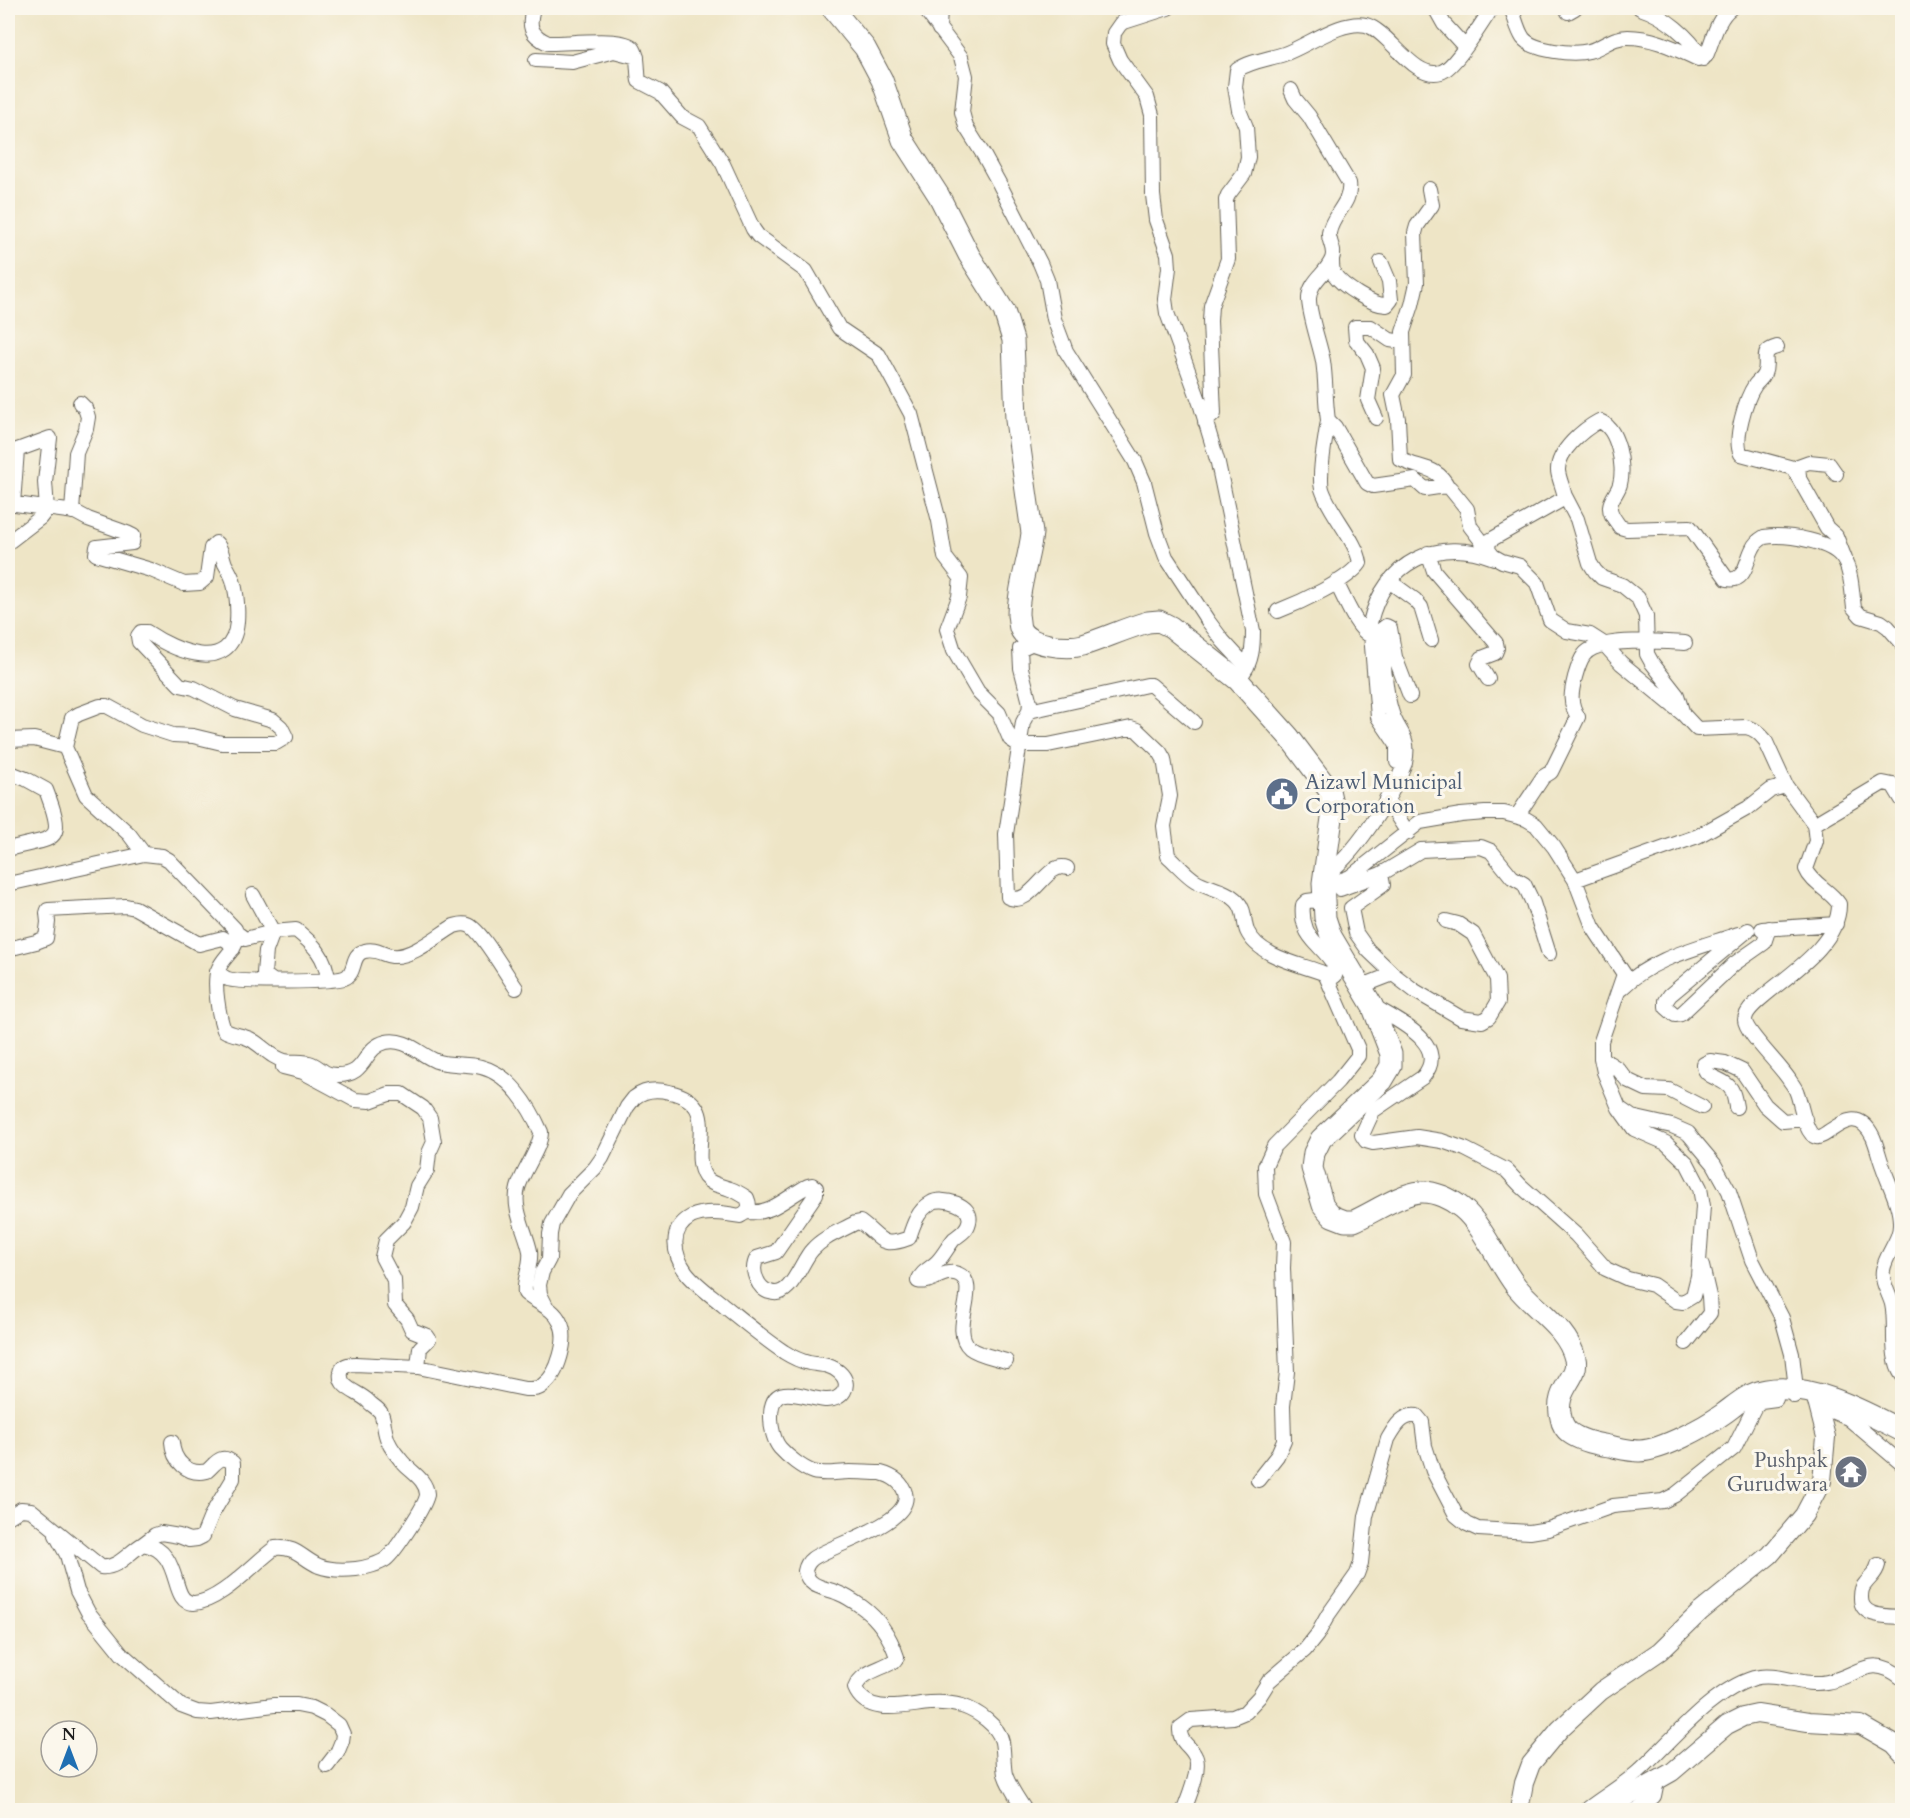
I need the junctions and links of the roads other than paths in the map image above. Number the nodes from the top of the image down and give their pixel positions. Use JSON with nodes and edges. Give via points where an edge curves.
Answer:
{"nodes":[{"id":1,"x":533,"y":8,"type":"edge"},
{"id":2,"x":832,"y":8,"type":"edge"},
{"id":3,"x":924,"y":8,"type":"edge"},
{"id":4,"x":940,"y":8,"type":"edge"},
{"id":5,"x":1168,"y":8,"type":"edge"},
{"id":6,"x":1435,"y":8,"type":"edge"},
{"id":7,"x":1492,"y":8,"type":"edge"},
{"id":8,"x":1511,"y":8,"type":"edge"},
{"id":9,"x":1640,"y":8,"type":"edge"},
{"id":10,"x":1731,"y":8,"type":"edge"},
{"id":11,"x":939,"y":29,"type":"junction"},
{"id":12,"x":1465,"y":47,"type":"junction"},
{"id":13,"x":637,"y":57,"type":"junction"},
{"id":14,"x":1703,"y":58,"type":"junction"},
{"id":15,"x":536,"y":60,"type":"dead end"},
{"id":16,"x":1291,"y":90,"type":"dead end"},
{"id":17,"x":1429,"y":189,"type":"dead end"},
{"id":18,"x":1332,"y":260,"type":"junction"},
{"id":19,"x":1381,"y":262,"type":"dead end"},
{"id":20,"x":1403,"y":342,"type":"junction"},
{"id":21,"x":1776,"y":347,"type":"dead end"},
{"id":22,"x":80,"y":403,"type":"dead end"},
{"id":23,"x":1376,"y":418,"type":"dead end"},
{"id":24,"x":1328,"y":420,"type":"junction"},
{"id":25,"x":1205,"y":422,"type":"junction"},
{"id":26,"x":1836,"y":474,"type":"dead end"},
{"id":27,"x":1799,"y":476,"type":"junction"},
{"id":28,"x":1448,"y":487,"type":"junction"},
{"id":29,"x":1565,"y":496,"type":"junction"},
{"id":30,"x":10,"y":503,"type":"edge"},
{"id":31,"x":47,"y":509,"type":"junction"},
{"id":32,"x":72,"y":512,"type":"junction"},
{"id":33,"x":10,"y":541,"type":"dead end"},
{"id":34,"x":1428,"y":553,"type":"junction"},
{"id":35,"x":1492,"y":554,"type":"junction"},
{"id":36,"x":1845,"y":561,"type":"junction"},
{"id":37,"x":1389,"y":581,"type":"junction"},
{"id":38,"x":1336,"y":582,"type":"junction"},
{"id":39,"x":1278,"y":611,"type":"dead end"},
{"id":40,"x":1371,"y":636,"type":"junction"},
{"id":41,"x":1431,"y":640,"type":"dead end"},
{"id":42,"x":1647,"y":641,"type":"junction"},
{"id":43,"x":1035,"y":642,"type":"junction"},
{"id":44,"x":1685,"y":643,"type":"dead end"},
{"id":45,"x":1902,"y":643,"type":"edge"},
{"id":46,"x":1604,"y":644,"type":"junction"},
{"id":47,"x":1243,"y":673,"type":"junction"},
{"id":48,"x":1488,"y":679,"type":"dead end"},
{"id":49,"x":1410,"y":696,"type":"dead end"},
{"id":50,"x":1029,"y":711,"type":"junction"},
{"id":51,"x":1683,"y":714,"type":"junction"},
{"id":52,"x":1194,"y":722,"type":"dead end"},
{"id":53,"x":8,"y":740,"type":"edge"},
{"id":54,"x":66,"y":741,"type":"junction"},
{"id":55,"x":1019,"y":745,"type":"junction"},
{"id":56,"x":8,"y":772,"type":"edge"},
{"id":57,"x":1395,"y":784,"type":"junction"},
{"id":58,"x":1786,"y":786,"type":"junction"},
{"id":59,"x":1386,"y":799,"type":"junction"},
{"id":60,"x":1902,"y":800,"type":"edge"},
{"id":61,"x":1517,"y":816,"type":"junction"},
{"id":62,"x":1814,"y":824,"type":"junction"},
{"id":63,"x":1408,"y":833,"type":"junction"},
{"id":64,"x":8,"y":849,"type":"edge"},
{"id":65,"x":144,"y":855,"type":"junction"},
{"id":66,"x":1067,"y":868,"type":"dead end"},
{"id":67,"x":1381,"y":874,"type":"junction"},
{"id":68,"x":1575,"y":880,"type":"junction"},
{"id":69,"x":8,"y":884,"type":"edge"},
{"id":70,"x":1324,"y":890,"type":"junction"},
{"id":71,"x":253,"y":895,"type":"dead end"},
{"id":72,"x":1446,"y":921,"type":"dead end"},
{"id":73,"x":1836,"y":924,"type":"junction"},
{"id":74,"x":1769,"y":928,"type":"junction"},
{"id":75,"x":1748,"y":930,"type":"junction"},
{"id":76,"x":273,"y":932,"type":"junction"},
{"id":77,"x":237,"y":933,"type":"junction"},
{"id":78,"x":8,"y":949,"type":"edge"},
{"id":79,"x":233,"y":949,"type":"junction"},
{"id":80,"x":1550,"y":954,"type":"dead end"},
{"id":81,"x":216,"y":972,"type":"junction"},
{"id":82,"x":1393,"y":974,"type":"junction"},
{"id":83,"x":1326,"y":976,"type":"junction"},
{"id":84,"x":328,"y":980,"type":"junction"},
{"id":85,"x":273,"y":981,"type":"junction"},
{"id":86,"x":1362,"y":986,"type":"junction"},
{"id":87,"x":516,"y":988,"type":"dead end"},
{"id":88,"x":1620,"y":991,"type":"junction"},
{"id":89,"x":1372,"y":1005,"type":"junction"},
{"id":90,"x":272,"y":1055,"type":"junction"},
{"id":91,"x":1601,"y":1058,"type":"junction"},
{"id":92,"x":1702,"y":1107,"type":"dead end"},
{"id":93,"x":1736,"y":1107,"type":"dead end"},
{"id":94,"x":1619,"y":1108,"type":"junction"},
{"id":95,"x":1805,"y":1119,"type":"junction"},
{"id":96,"x":748,"y":1212,"type":"junction"},
{"id":97,"x":1698,"y":1250,"type":"junction"},
{"id":98,"x":1897,"y":1306,"type":"edge"},
{"id":99,"x":547,"y":1308,"type":"junction"},
{"id":100,"x":1686,"y":1343,"type":"dead end"},
{"id":101,"x":1006,"y":1361,"type":"dead end"},
{"id":102,"x":418,"y":1367,"type":"junction"},
{"id":103,"x":1902,"y":1376,"type":"edge"},
{"id":104,"x":1809,"y":1396,"type":"junction"},
{"id":105,"x":1902,"y":1431,"type":"edge"},
{"id":106,"x":172,"y":1442,"type":"dead end"},
{"id":107,"x":1902,"y":1464,"type":"edge"},
{"id":108,"x":1258,"y":1480,"type":"dead end"},
{"id":109,"x":8,"y":1517,"type":"edge"},
{"id":110,"x":53,"y":1528,"type":"junction"},
{"id":111,"x":143,"y":1544,"type":"junction"},
{"id":112,"x":1878,"y":1564,"type":"dead end"},
{"id":113,"x":1902,"y":1617,"type":"edge"},
{"id":114,"x":1902,"y":1678,"type":"edge"},
{"id":115,"x":1902,"y":1753,"type":"edge"},
{"id":116,"x":327,"y":1766,"type":"dead end"},
{"id":117,"x":1657,"y":1781,"type":"junction"},
{"id":118,"x":1025,"y":1810,"type":"edge"},
{"id":119,"x":1184,"y":1810,"type":"edge"},
{"id":120,"x":1519,"y":1810,"type":"edge"},
{"id":121,"x":1586,"y":1810,"type":"edge"},
{"id":122,"x":1608,"y":1810,"type":"edge"},
{"id":123,"x":1638,"y":1810,"type":"edge"}],
"edges":[{"from":1,"to":13,"type":"street","via":[[532,29],[538,39],[561,44],[616,41],[629,44]]},
{"from":2,"to":43,"type":"highway","via":[[865,48],[882,80],[903,140],[1004,311],[1013,340],[1016,420],[1032,533],[1018,613],[1020,629]]},
{"from":3,"to":11,"type":"street"},
{"from":4,"to":11,"type":"street"},
{"from":5,"to":25,"type":"street","via":[[1121,23],[1113,44],[1147,97],[1152,115],[1156,220],[1168,254],[1167,313]]},
{"from":6,"to":12,"type":"street"},
{"from":7,"to":12,"type":"street"},
{"from":8,"to":14,"type":"street","via":[[1524,40],[1536,47],[1573,53],[1627,37]]},
{"from":9,"to":14,"type":"street","via":[[1651,11],[1677,30]]},
{"from":10,"to":14,"type":"street","via":[[1725,11]]},
{"from":11,"to":47,"type":"street","via":[[964,65],[962,112],[966,127],[1040,263],[1066,351],[1135,461],[1166,557]]},
{"from":12,"to":25,"type":"street","via":[[1447,70],[1430,73],[1371,27],[1359,24],[1237,70],[1234,87],[1246,127],[1248,157],[1244,174],[1227,200],[1228,259],[1211,306],[1210,321],[1214,410],[1212,418]]},
{"from":13,"to":15,"type":"street","via":[[614,51],[572,62]]},
{"from":13,"to":55,"type":"street","via":[[639,81],[660,92],[682,117],[699,126],[723,164],[758,236],[806,271],[839,328],[879,355],[911,414],[945,557],[961,579],[947,628],[954,651],[978,692],[999,713],[1010,740]]},
{"from":16,"to":18,"type":"street","via":[[1350,183],[1351,191],[1329,232]]},
{"from":17,"to":20,"type":"street","via":[[1430,209],[1415,233],[1417,283]]},
{"from":18,"to":19,"type":"street","via":[[1335,275],[1343,282],[1377,305],[1387,305],[1391,300],[1389,281]]},
{"from":18,"to":24,"type":"street","via":[[1315,280],[1309,299],[1323,362]]},
{"from":20,"to":23,"type":"street","via":[[1390,340],[1371,327],[1354,327],[1356,340],[1373,368],[1368,400]]},
{"from":20,"to":28,"type":"street","via":[[1404,375],[1393,395],[1399,456],[1440,474]]},
{"from":21,"to":27,"type":"street","via":[[1766,354],[1766,369],[1754,386],[1740,424],[1738,449],[1750,458],[1793,468]]},
{"from":22,"to":32,"type":"street","via":[[88,417],[76,453]]},
{"from":24,"to":28,"type":"street","via":[[1370,485],[1415,480],[1425,489]]},
{"from":24,"to":38,"type":"street","via":[[1323,492],[1360,560],[1356,568]]},
{"from":25,"to":47,"type":"street","via":[[1218,463],[1253,631],[1253,650]]},
{"from":26,"to":27,"type":"street","via":[[1828,464],[1809,462],[1798,466]]},
{"from":27,"to":36,"type":"street","via":[[1827,528],[1836,536]]},
{"from":28,"to":35,"type":"street","via":[[1467,510],[1470,526]]},
{"from":29,"to":35,"type":"street","via":[[1489,541]]},
{"from":29,"to":36,"type":"street","via":[[1558,464],[1582,431],[1599,421],[1612,431],[1618,450],[1620,485],[1610,510],[1620,527],[1690,527],[1727,579],[1740,579],[1753,548],[1764,537],[1810,540],[1832,549]]},
{"from":29,"to":42,"type":"street","via":[[1595,571],[1638,598],[1646,616]]},
{"from":30,"to":31,"type":"street"},
{"from":30,"to":31,"type":"street","via":[[17,450],[50,438],[45,482]]},
{"from":31,"to":32,"type":"street"},
{"from":31,"to":33,"type":"street"},
{"from":32,"to":54,"type":"street","via":[[134,538],[130,544],[97,547],[96,554],[184,584],[204,580],[211,548],[219,545],[237,595],[231,645],[221,652],[198,654],[181,651],[147,632],[141,632],[139,642],[180,685],[273,720],[286,737],[276,743],[222,743],[173,735],[100,706],[72,718]]},
{"from":34,"to":35,"type":"street","via":[[1452,550]]},
{"from":34,"to":37,"type":"street","via":[[1409,562]]},
{"from":34,"to":48,"type":"street","via":[[1434,571],[1496,643],[1495,653],[1482,658],[1479,664]]},
{"from":35,"to":46,"type":"street","via":[[1520,566],[1537,583],[1554,623]]},
{"from":36,"to":45,"type":"street","via":[[1857,613],[1888,627]]},
{"from":37,"to":40,"type":"street","via":[[1373,610]]},
{"from":37,"to":41,"type":"street","via":[[1421,607]]},
{"from":38,"to":39,"type":"street"},
{"from":38,"to":40,"type":"street","via":[[1355,621]]},
{"from":40,"to":57,"type":"street","via":[[1378,717],[1397,745]]},
{"from":42,"to":44,"type":"street"},
{"from":42,"to":46,"type":"street"},
{"from":42,"to":51,"type":"street","via":[[1649,659],[1677,695]]},
{"from":43,"to":47,"type":"highway","via":[[1080,646],[1136,625],[1159,621]]},
{"from":43,"to":50,"type":"street","via":[[1020,649]]},
{"from":46,"to":51,"type":"street"},
{"from":46,"to":61,"type":"street","via":[[1584,655],[1572,692],[1572,708],[1578,717],[1551,772],[1543,777]]},
{"from":47,"to":70,"type":"highway","via":[[1329,790],[1332,818]]},
{"from":49,"to":57,"type":"street","via":[[1395,657],[1390,628],[1386,626],[1381,635],[1391,709],[1407,742],[1405,763]]},
{"from":50,"to":52,"type":"street","via":[[1151,685]]},
{"from":50,"to":55,"type":"street"},
{"from":51,"to":58,"type":"street","via":[[1697,729],[1754,729],[1766,740]]},
{"from":53,"to":54,"type":"street"},
{"from":54,"to":65,"type":"street","via":[[86,795],[129,834]]},
{"from":55,"to":66,"type":"street","via":[[1006,834],[1008,897],[1018,898],[1036,889],[1056,868]]},
{"from":55,"to":83,"type":"street","via":[[1048,745],[1137,730],[1164,759],[1170,796],[1164,826],[1168,856],[1196,881],[1236,899],[1250,936],[1266,950]]},
{"from":56,"to":64,"type":"street","via":[[46,790],[57,823],[50,839]]},
{"from":57,"to":59,"type":"street"},
{"from":58,"to":62,"type":"street"},
{"from":58,"to":68,"type":"street","via":[[1772,790],[1698,836]]},
{"from":59,"to":63,"type":"street"},
{"from":59,"to":70,"type":"street"},
{"from":60,"to":62,"type":"street","via":[[1896,787],[1883,783]]},
{"from":61,"to":63,"type":"street","via":[[1485,813],[1444,818],[1420,822]]},
{"from":61,"to":68,"type":"street","via":[[1536,825]]},
{"from":62,"to":73,"type":"street","via":[[1816,841],[1806,869],[1839,904]]},
{"from":63,"to":70,"type":"street","via":[[1350,877]]},
{"from":65,"to":69,"type":"street"},
{"from":65,"to":77,"type":"street","via":[[168,860]]},
{"from":67,"to":70,"type":"street","via":[[1337,890]]},
{"from":67,"to":80,"type":"street","via":[[1421,850],[1486,849],[1524,884]]},
{"from":67,"to":82,"type":"street","via":[[1383,885],[1351,908],[1356,933]]},
{"from":68,"to":88,"type":"street","via":[[1593,927],[1623,971]]},
{"from":70,"to":83,"type":"street","via":[[1303,905],[1302,914],[1311,938],[1335,966],[1335,976]]},
{"from":70,"to":86,"type":"highway","via":[[1325,918],[1331,936]]},
{"from":71,"to":76,"type":"street"},
{"from":72,"to":82,"type":"street","via":[[1473,934],[1497,979],[1498,1002],[1489,1017],[1482,1021],[1461,1018]]},
{"from":73,"to":74,"type":"street"},
{"from":73,"to":95,"type":"street","via":[[1827,940],[1792,975],[1750,1008],[1745,1018],[1747,1028],[1797,1092]]},
{"from":74,"to":75,"type":"street"},
{"from":74,"to":75,"type":"street","via":[[1764,943],[1734,964],[1681,1014],[1675,1015],[1666,1007],[1670,995]]},
{"from":75,"to":88,"type":"street","via":[[1650,966]]},
{"from":76,"to":77,"type":"street","via":[[244,939]]},
{"from":76,"to":84,"type":"street","via":[[296,930],[310,941],[322,957]]},
{"from":76,"to":85,"type":"street","via":[[264,973]]},
{"from":77,"to":79,"type":"street"},
{"from":78,"to":79,"type":"street","via":[[46,938],[48,910],[126,906],[199,944],[223,938]]},
{"from":79,"to":81,"type":"street"},
{"from":81,"to":85,"type":"street","via":[[230,980]]},
{"from":81,"to":90,"type":"street","via":[[224,1030],[249,1039]]},
{"from":82,"to":86,"type":"street"},
{"from":83,"to":108,"type":"street","via":[[1358,1056],[1274,1146],[1265,1166],[1266,1194],[1284,1242],[1287,1372],[1284,1440]]},
{"from":84,"to":85,"type":"street"},
{"from":84,"to":87,"type":"street","via":[[349,975],[360,952],[374,950],[392,956],[409,953],[461,924],[469,925],[482,938]]},
{"from":86,"to":89,"type":"highway"},
{"from":88,"to":91,"type":"street","via":[[1601,1041]]},
{"from":89,"to":97,"type":"street","via":[[1416,1033],[1429,1047],[1431,1062],[1423,1077],[1373,1111],[1363,1130],[1366,1141],[1430,1138],[1465,1149],[1506,1170],[1576,1235],[1606,1269],[1653,1284],[1676,1300],[1689,1300],[1695,1293]]},
{"from":89,"to":104,"type":"highway","via":[[1388,1043],[1391,1066],[1382,1081],[1322,1138],[1314,1153],[1312,1168],[1323,1205],[1332,1216],[1354,1221],[1421,1191],[1449,1198],[1464,1209],[1517,1288],[1566,1337],[1573,1351],[1576,1363],[1560,1395],[1559,1410],[1569,1433],[1619,1449],[1654,1448],[1698,1429],[1754,1393],[1768,1389]]},
{"from":90,"to":99,"type":"street","via":[[284,1061],[312,1064],[324,1074],[350,1074],[388,1041],[437,1061],[482,1067],[501,1075],[535,1118],[541,1132],[517,1197],[530,1253],[525,1293]]},
{"from":90,"to":102,"type":"street","via":[[281,1066],[303,1072],[355,1100],[402,1094],[423,1108],[430,1118],[434,1142],[427,1170],[404,1222],[386,1240],[382,1257],[394,1280],[394,1305],[412,1330],[429,1339],[420,1347]]},
{"from":91,"to":92,"type":"street","via":[[1627,1080],[1646,1089],[1669,1090]]},
{"from":91,"to":94,"type":"street"},
{"from":93,"to":95,"type":"street","via":[[1731,1089],[1707,1074],[1704,1064],[1725,1063],[1742,1071],[1761,1100],[1783,1121]]},
{"from":94,"to":97,"type":"street","via":[[1634,1129],[1666,1143],[1687,1162],[1700,1188],[1703,1206]]},
{"from":94,"to":104,"type":"street","via":[[1632,1117],[1688,1133],[1714,1164],[1729,1191],[1752,1260],[1782,1318]]},
{"from":95,"to":98,"type":"street","via":[[1808,1130],[1818,1138],[1850,1121],[1859,1123],[1873,1136],[1900,1223],[1882,1272],[1884,1284]]},
{"from":96,"to":99,"type":"street","via":[[747,1198],[704,1176],[701,1119],[694,1106],[684,1096],[668,1091],[640,1093],[627,1107],[595,1168],[569,1194],[552,1224],[549,1259],[539,1284]]},
{"from":96,"to":101,"type":"street","via":[[765,1211],[808,1186],[816,1188],[816,1194],[776,1252],[757,1258],[755,1263],[761,1286],[779,1293],[786,1290],[804,1259],[822,1240],[855,1223],[860,1222],[882,1242],[892,1244],[909,1238],[916,1219],[929,1203],[946,1201],[964,1208],[970,1217],[964,1232],[918,1281],[944,1273],[962,1277],[967,1286],[962,1327],[966,1343],[979,1353]]},
{"from":96,"to":118,"type":"street","via":[[740,1216],[725,1212],[693,1216],[683,1223],[675,1237],[676,1253],[686,1273],[785,1353],[838,1370],[844,1378],[844,1393],[837,1399],[798,1393],[775,1398],[771,1422],[776,1442],[790,1458],[812,1471],[881,1473],[904,1488],[906,1497],[893,1517],[872,1531],[812,1558],[805,1570],[813,1584],[864,1608],[881,1624],[890,1640],[897,1657],[859,1680],[855,1688],[858,1696],[870,1703],[896,1708],[949,1702],[978,1714],[1002,1739],[1006,1774]]},
{"from":97,"to":100,"type":"street","via":[[1710,1310]]},
{"from":98,"to":103,"type":"street","via":[[1897,1362]]},
{"from":99,"to":102,"type":"street","via":[[560,1321],[564,1338],[559,1362],[541,1387],[525,1389]]},
{"from":102,"to":111,"type":"street","via":[[348,1365],[341,1371],[347,1388],[380,1411],[390,1444],[426,1491],[424,1506],[388,1558],[357,1569],[340,1569],[322,1567],[295,1549],[274,1548],[238,1580],[195,1603],[181,1596],[165,1554]]},
{"from":104,"to":105,"type":"highway","via":[[1844,1404]]},
{"from":104,"to":107,"type":"street","via":[[1848,1418]]},
{"from":104,"to":119,"type":"street","via":[[1768,1399],[1755,1406],[1734,1448],[1675,1495],[1656,1502],[1613,1506],[1530,1532],[1478,1529],[1456,1515],[1433,1471],[1422,1422],[1417,1416],[1404,1418],[1388,1439],[1366,1516],[1357,1574],[1317,1635],[1269,1681],[1245,1712],[1233,1717],[1191,1720],[1180,1728],[1184,1745],[1195,1755],[1197,1765]]},
{"from":104,"to":120,"type":"main road","via":[[1826,1437],[1822,1481],[1804,1515],[1770,1555],[1700,1612],[1660,1651],[1601,1690],[1560,1729],[1531,1764]]},
{"from":106,"to":111,"type":"street","via":[[178,1462],[188,1470],[207,1471],[224,1458],[233,1463],[233,1479],[203,1536],[189,1540],[161,1533]]},
{"from":109,"to":110,"type":"street","via":[[21,1509],[31,1510]]},
{"from":110,"to":111,"type":"street","via":[[101,1567],[111,1567]]},
{"from":110,"to":116,"type":"street","via":[[88,1612],[122,1654],[181,1706],[211,1713],[274,1705],[312,1708],[339,1725],[343,1734],[337,1753]]},
{"from":112,"to":113,"type":"street","via":[[1876,1573],[1864,1585],[1861,1604],[1874,1614]]},
{"from":114,"to":121,"type":"street","via":[[1875,1665],[1819,1683],[1757,1677],[1738,1684],[1689,1721],[1638,1772]]},
{"from":115,"to":117,"type":"main road","via":[[1894,1743],[1861,1725],[1757,1714],[1727,1725]]},
{"from":117,"to":122,"type":"main road"},
{"from":117,"to":123,"type":"street","via":[[1654,1796]]}]}
